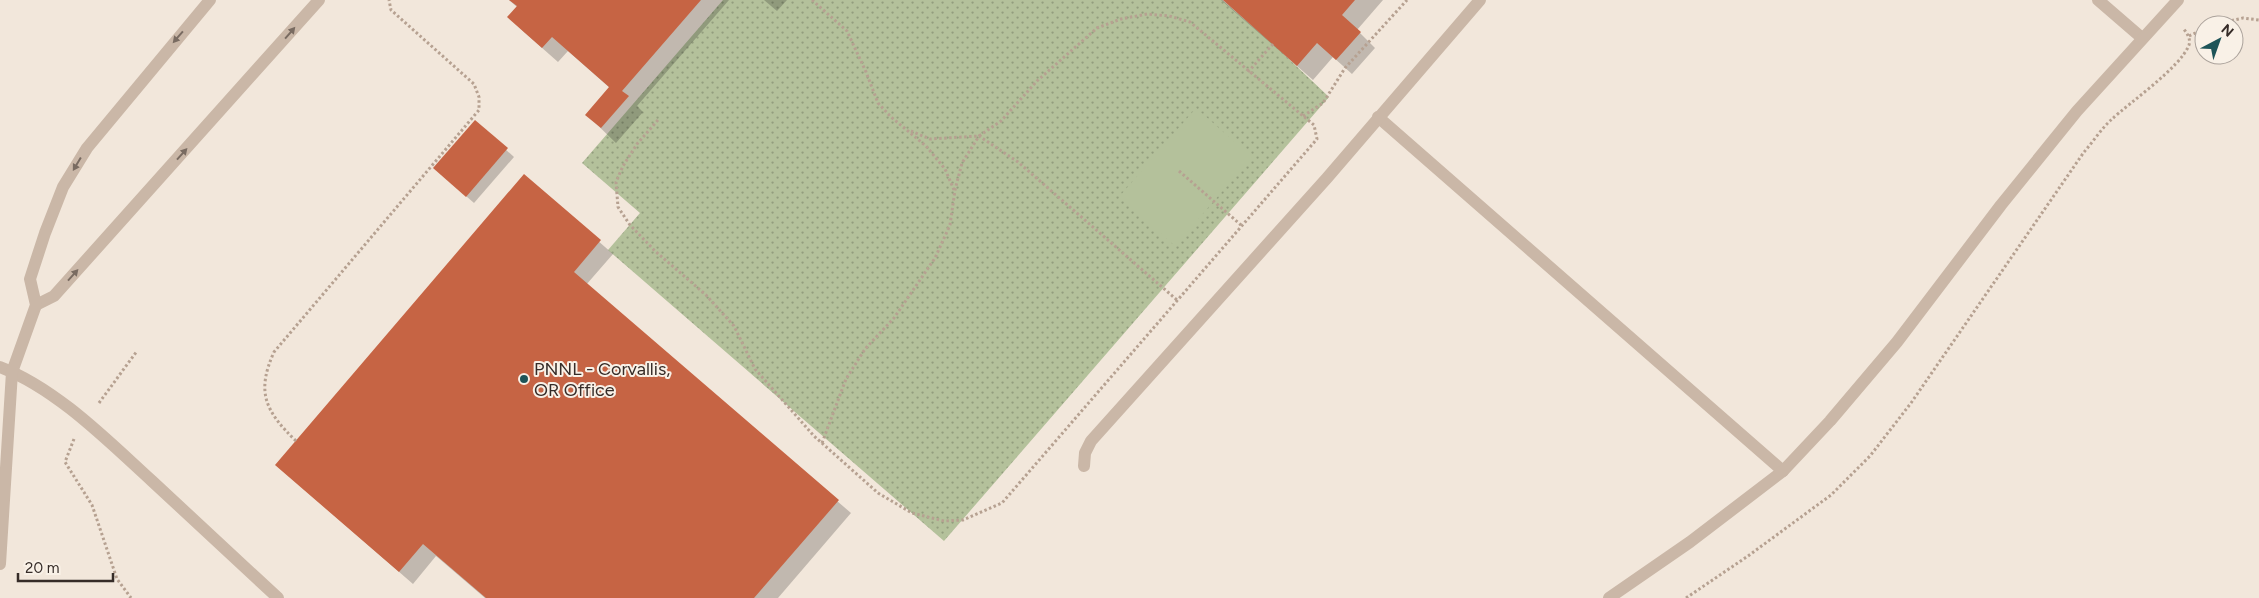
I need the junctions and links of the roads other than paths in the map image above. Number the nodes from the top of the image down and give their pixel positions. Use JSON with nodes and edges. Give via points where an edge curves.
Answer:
{"nodes":[{"id":1,"x":210,"y":0,"type":"edge"},
{"id":2,"x":319,"y":0,"type":"edge"},
{"id":3,"x":1480,"y":0,"type":"edge"},
{"id":4,"x":2098,"y":0,"type":"edge"},
{"id":5,"x":2178,"y":0,"type":"edge"},
{"id":6,"x":2142,"y":38,"type":"junction"},
{"id":7,"x":1378,"y":117,"type":"junction"},
{"id":8,"x":36,"y":305,"type":"junction"},
{"id":9,"x":0,"y":368,"type":"edge"},
{"id":10,"x":12,"y":372,"type":"junction"},
{"id":11,"x":1084,"y":466,"type":"dead end"},
{"id":12,"x":1784,"y":471,"type":"junction"},
{"id":13,"x":0,"y":564,"type":"edge"},
{"id":14,"x":278,"y":598,"type":"edge"},
{"id":15,"x":1609,"y":598,"type":"edge"}],
"edges":[{"from":1,"to":8,"type":"lane","one_way":true,"via":[[87,148],[63,187],[30,280]]},
{"from":8,"to":2,"type":"lane","one_way":true,"via":[[54,296]]},
{"from":3,"to":7,"type":"lane"},
{"from":4,"to":6,"type":"lane"},
{"from":5,"to":6,"type":"lane"},
{"from":6,"to":12,"type":"lane","via":[[2071,118],[1897,342]]},
{"from":7,"to":11,"type":"lane","via":[[1090,440]]},
{"from":7,"to":12,"type":"lane"},
{"from":8,"to":10,"type":"lane"},
{"from":9,"to":10,"type":"lane"},
{"from":10,"to":13,"type":"lane"},
{"from":10,"to":14,"type":"lane","via":[[60,401]]},
{"from":12,"to":15,"type":"lane"}]}
